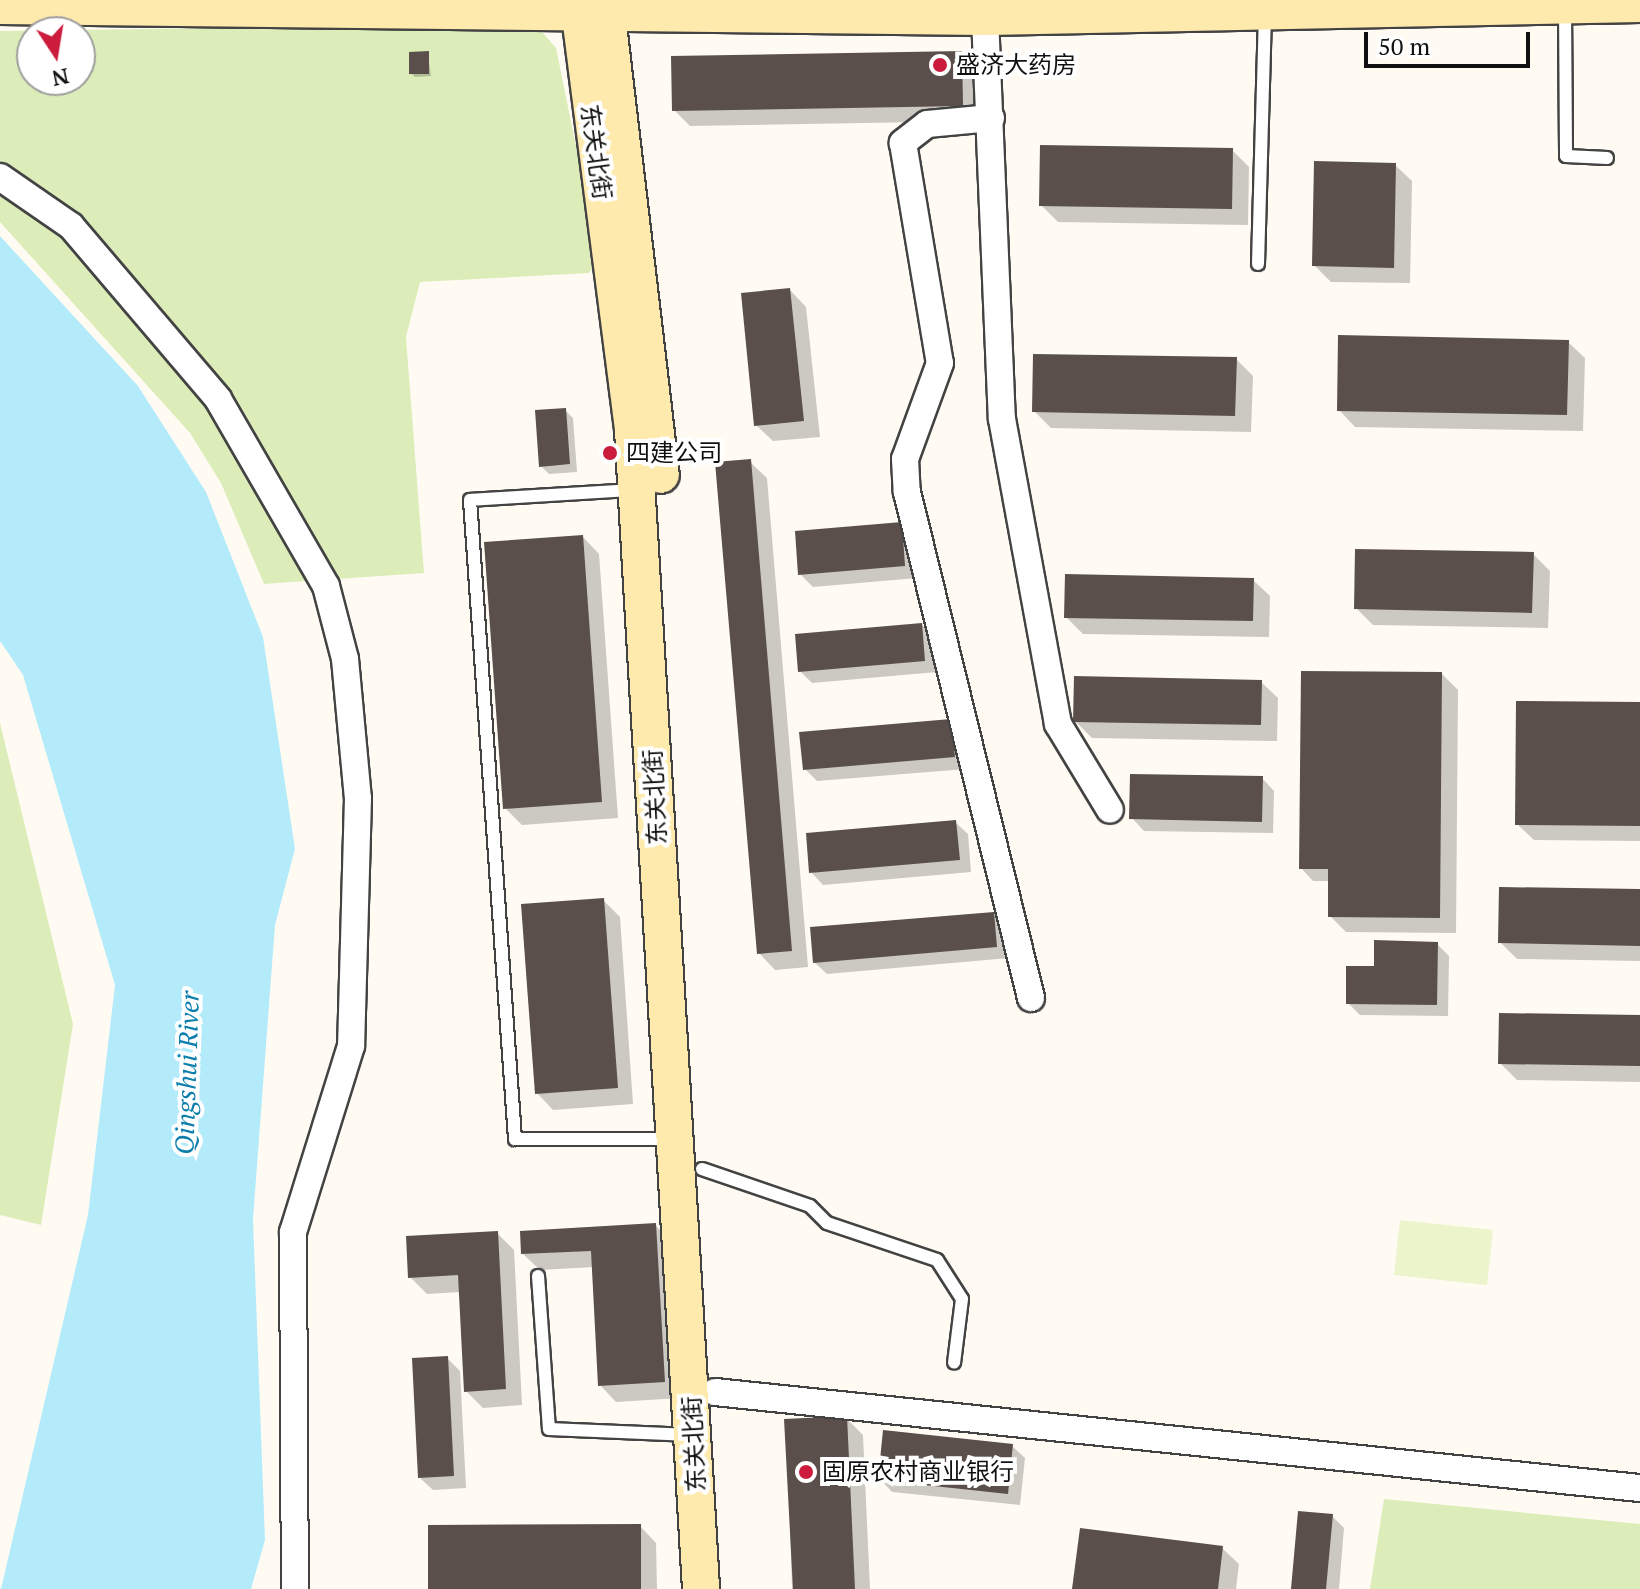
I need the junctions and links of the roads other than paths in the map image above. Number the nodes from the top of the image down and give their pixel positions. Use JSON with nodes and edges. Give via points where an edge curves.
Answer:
{"nodes":[{"id":1,"x":151,"y":3,"type":"edge"},
{"id":2,"x":1565,"y":3,"type":"edge"},
{"id":3,"x":1623,"y":3,"type":"edge"},
{"id":4,"x":592,"y":4,"type":"edge"},
{"id":5,"x":0,"y":6,"type":"edge"},
{"id":6,"x":1265,"y":11,"type":"junction"},
{"id":7,"x":985,"y":17,"type":"junction"},
{"id":8,"x":991,"y":118,"type":"junction"},
{"id":9,"x":1607,"y":158,"type":"dead end"},
{"id":10,"x":0,"y":177,"type":"edge"},
{"id":11,"x":1258,"y":264,"type":"dead end"},
{"id":12,"x":637,"y":490,"type":"junction"},
{"id":13,"x":1110,"y":810,"type":"dead end"},
{"id":14,"x":1031,"y":998,"type":"dead end"},
{"id":15,"x":676,"y":1139,"type":"junction"},
{"id":16,"x":702,"y":1169,"type":"junction"},
{"id":17,"x":538,"y":1276,"type":"dead end"},
{"id":18,"x":954,"y":1363,"type":"dead end"},
{"id":19,"x":715,"y":1392,"type":"junction"},
{"id":20,"x":694,"y":1435,"type":"junction"},
{"id":21,"x":1640,"y":1488,"type":"edge"},
{"id":22,"x":295,"y":1589,"type":"edge"},
{"id":23,"x":701,"y":1589,"type":"edge"},
{"id":24,"x":724,"y":1589,"type":"edge"}],
"edges":[{"from":1,"to":4,"type":"main road"},
{"from":1,"to":5,"type":"main road"},
{"from":2,"to":3,"type":"main road"},
{"from":2,"to":6,"type":"main road"},
{"from":2,"to":9,"type":"lane","via":[[1566,156]]},
{"from":4,"to":7,"type":"main road"},
{"from":4,"to":12,"type":"main road","name":"东关北街"},
{"from":4,"to":16,"type":"main road","name":"东关北街","via":[[658,425]]},
{"from":6,"to":7,"type":"main road"},
{"from":6,"to":11,"type":"lane"},
{"from":7,"to":8,"type":"street"},
{"from":8,"to":13,"type":"street","via":[[1002,419],[1058,724]]},
{"from":8,"to":14,"type":"street","via":[[927,124],[903,143],[940,363],[905,459],[907,492]]},
{"from":10,"to":22,"type":"street","via":[[71,226],[218,399],[326,586],[345,659],[358,798],[351,1046],[293,1232]]},
{"from":12,"to":15,"type":"main road","name":"东关北街"},
{"from":12,"to":15,"type":"lane","via":[[470,500],[515,1139]]},
{"from":15,"to":20,"type":"main road","name":"东关北街"},
{"from":16,"to":18,"type":"lane","via":[[810,1206],[827,1223],[937,1260],[962,1299]]},
{"from":16,"to":19,"type":"main road","name":"东关北街"},
{"from":17,"to":20,"type":"lane","via":[[549,1429]]},
{"from":19,"to":21,"type":"street"},
{"from":19,"to":24,"type":"main road","name":"东关北街"},
{"from":20,"to":23,"type":"main road","name":"东关北街"}]}
